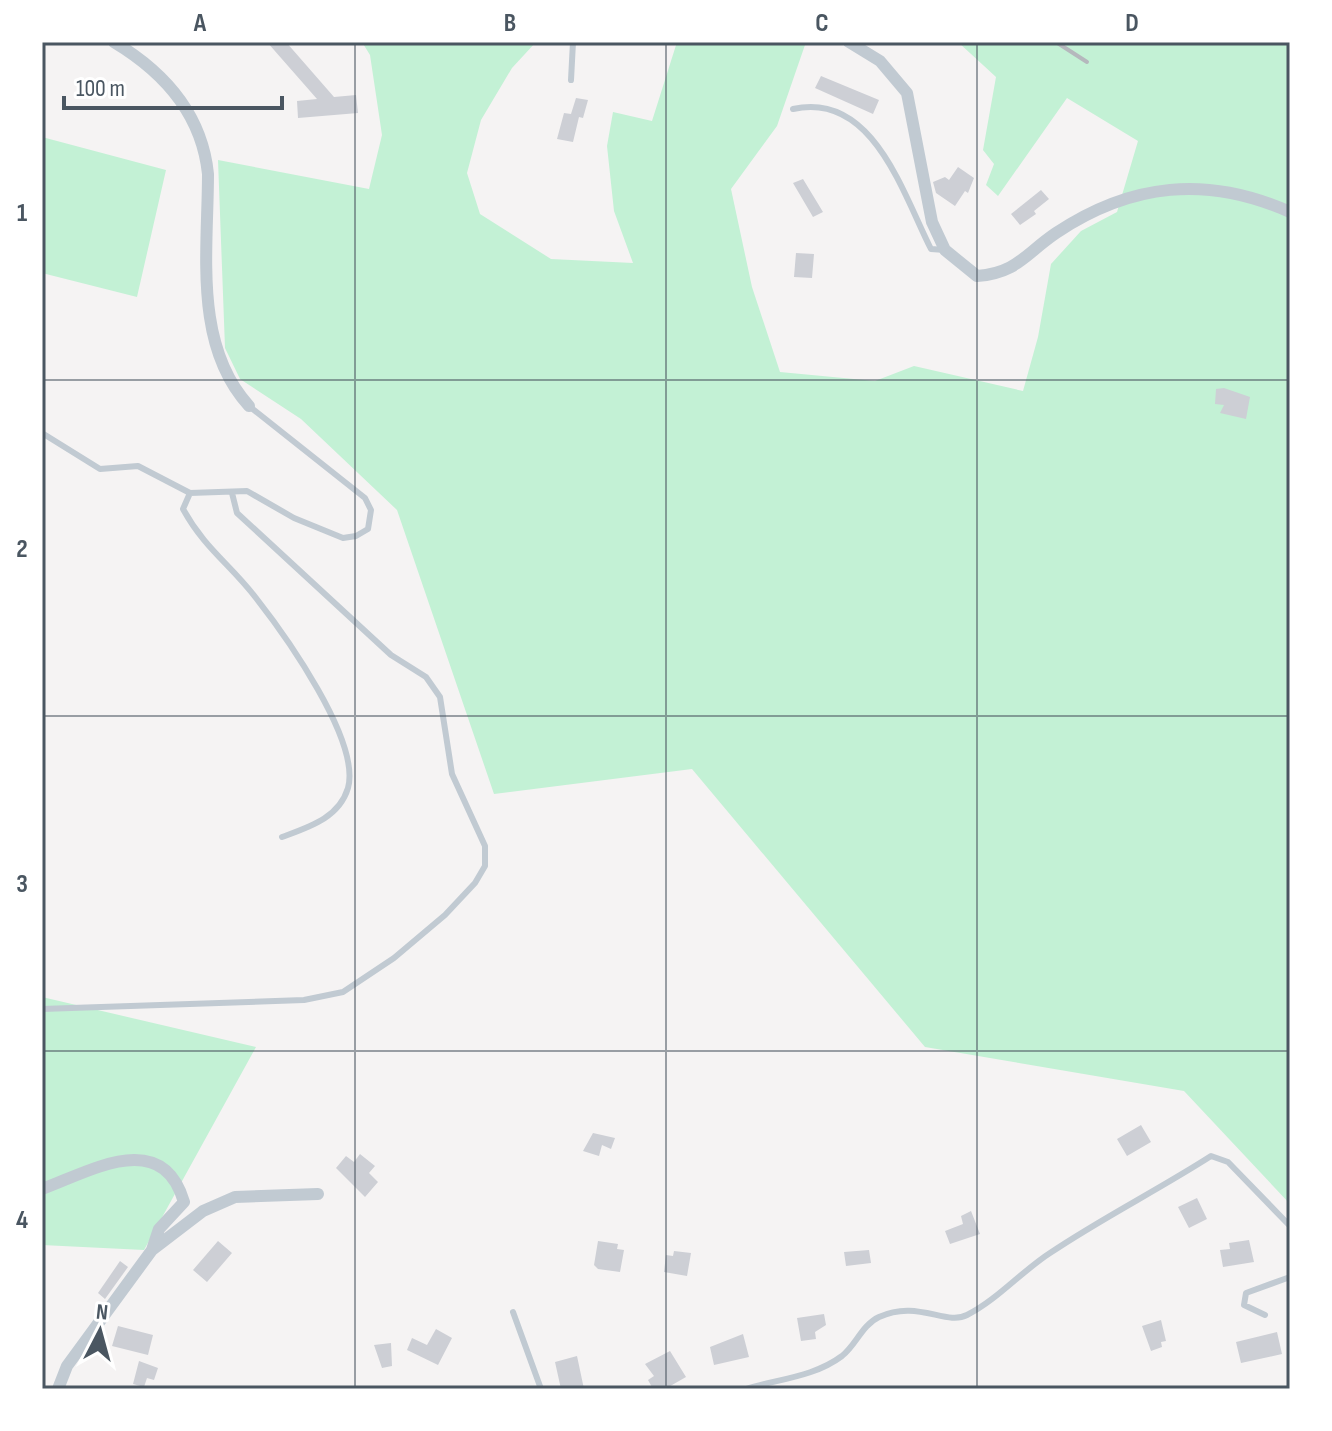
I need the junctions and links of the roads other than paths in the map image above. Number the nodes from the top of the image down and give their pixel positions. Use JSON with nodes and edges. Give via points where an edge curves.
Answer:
{"nodes":[{"id":1,"x":114,"y":42,"type":"edge"},
{"id":2,"x":573,"y":42,"type":"edge"},
{"id":3,"x":849,"y":42,"type":"edge"},
{"id":4,"x":571,"y":80,"type":"dead end"},
{"id":5,"x":793,"y":109,"type":"dead end"},
{"id":6,"x":1290,"y":212,"type":"edge"},
{"id":7,"x":945,"y":250,"type":"junction"},
{"id":8,"x":249,"y":406,"type":"joint"},
{"id":9,"x":42,"y":433,"type":"edge"},
{"id":10,"x":190,"y":493,"type":"junction"},
{"id":11,"x":232,"y":493,"type":"junction"},
{"id":12,"x":282,"y":837,"type":"dead end"},
{"id":13,"x":42,"y":1009,"type":"edge"},
{"id":14,"x":42,"y":1189,"type":"edge"},
{"id":15,"x":318,"y":1194,"type":"dead end"},
{"id":16,"x":1290,"y":1226,"type":"edge"},
{"id":17,"x":152,"y":1250,"type":"junction"},
{"id":18,"x":1290,"y":1277,"type":"edge"},
{"id":19,"x":513,"y":1312,"type":"dead end"},
{"id":20,"x":1265,"y":1315,"type":"dead end"},
{"id":21,"x":58,"y":1389,"type":"edge"},
{"id":22,"x":541,"y":1389,"type":"edge"},
{"id":23,"x":746,"y":1389,"type":"edge"}],
"edges":[{"from":1,"to":8,"type":"street","via":[[182,99],[198,126],[208,174],[211,324],[218,361],[231,387]]},
{"from":2,"to":4,"type":"lane"},
{"from":3,"to":7,"type":"street","via":[[880,61],[907,93],[923,188]]},
{"from":5,"to":7,"type":"lane","via":[[806,106],[848,117],[870,132],[931,249]]},
{"from":6,"to":7,"type":"street","via":[[1220,189],[1186,189],[1101,205],[1053,235],[1015,268],[996,275],[977,276]]},
{"from":8,"to":11,"type":"lane","via":[[365,498],[371,510],[368,529],[343,538],[247,491]]},
{"from":9,"to":10,"type":"lane","via":[[100,469],[138,466]]},
{"from":10,"to":11,"type":"lane"},
{"from":10,"to":12,"type":"lane","via":[[183,509],[200,539],[255,597],[336,726],[348,757],[348,787],[338,807],[318,824]]},
{"from":11,"to":13,"type":"lane","via":[[237,513],[391,655],[426,677],[440,697],[452,774],[485,846],[485,866],[445,915],[343,992],[304,1000]]},
{"from":14,"to":17,"type":"street","via":[[126,1157],[162,1167],[184,1202],[159,1229]]},
{"from":15,"to":17,"type":"street","via":[[235,1197],[203,1211]]},
{"from":16,"to":23,"type":"lane","via":[[1228,1162],[1211,1156],[1094,1223],[969,1314],[956,1319],[903,1309],[877,1317],[845,1354],[820,1370]]},
{"from":17,"to":21,"type":"street","via":[[67,1366]]},
{"from":18,"to":20,"type":"lane","via":[[1246,1293],[1244,1305]]},
{"from":19,"to":22,"type":"lane"}]}
